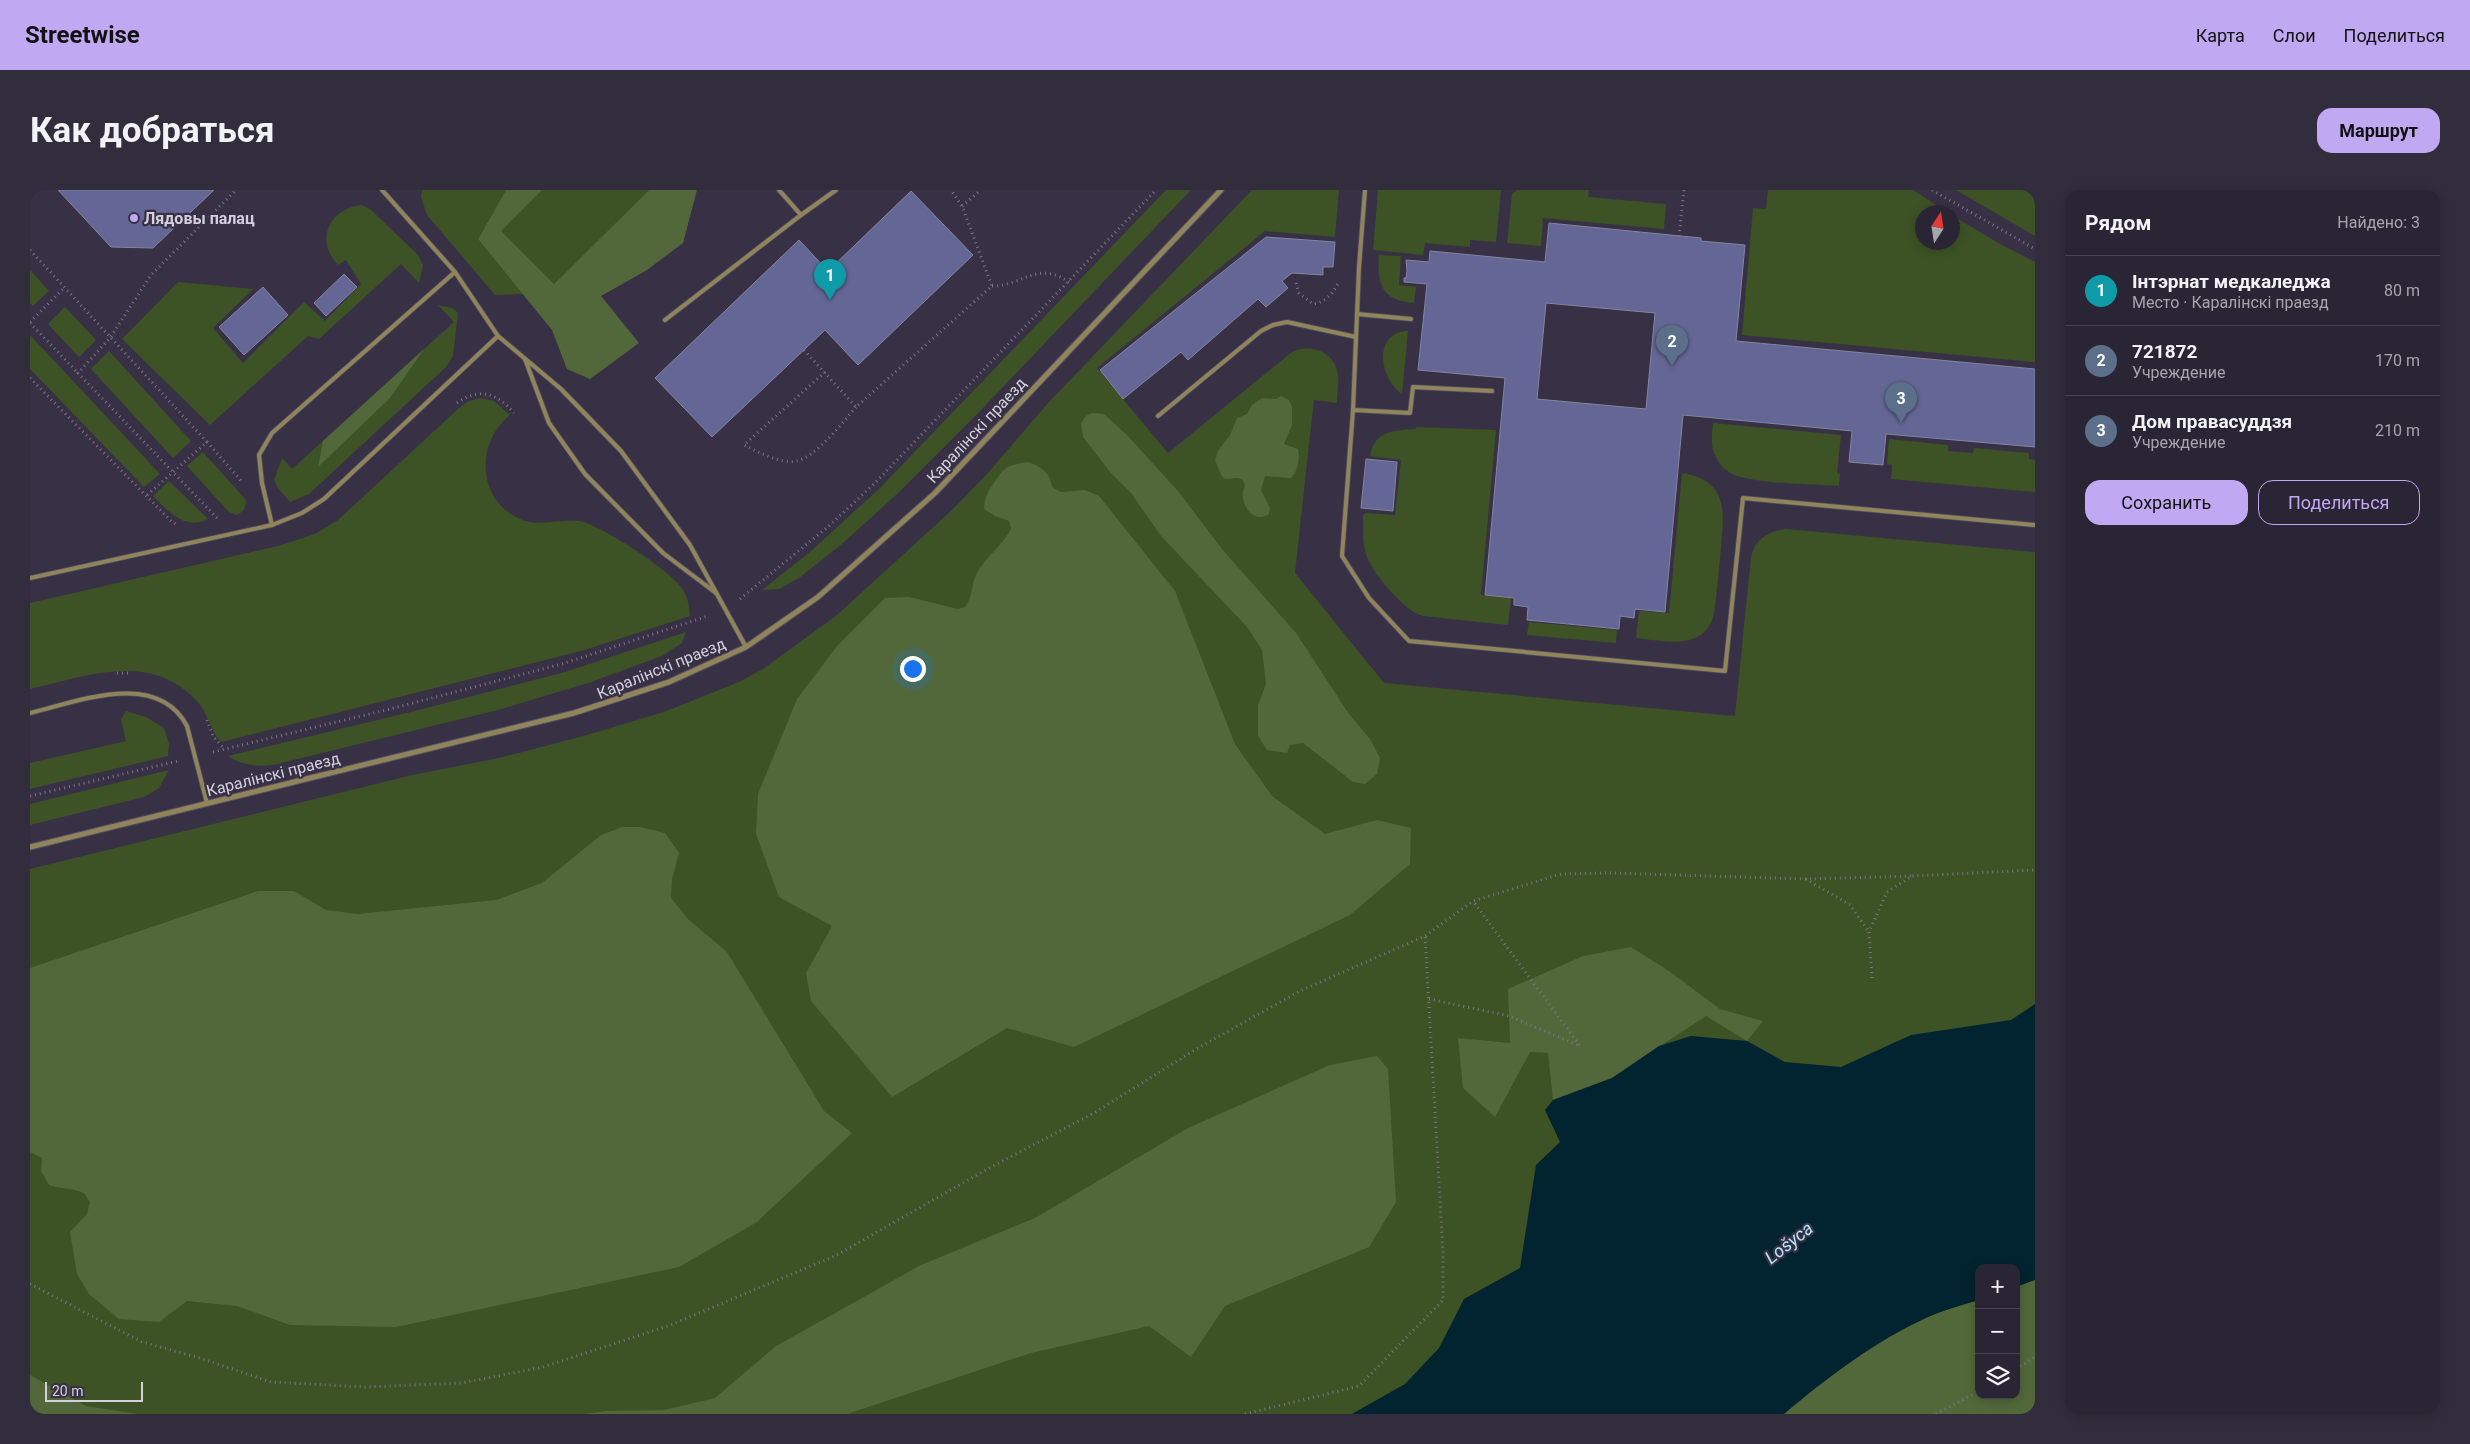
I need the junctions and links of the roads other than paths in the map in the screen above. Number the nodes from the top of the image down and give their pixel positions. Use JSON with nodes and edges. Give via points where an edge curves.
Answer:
{"nodes":[{"id":1,"x":382,"y":190,"type":"edge"},
{"id":2,"x":779,"y":190,"type":"edge"},
{"id":3,"x":836,"y":190,"type":"edge"},
{"id":4,"x":1221,"y":190,"type":"edge"},
{"id":5,"x":1365,"y":190,"type":"edge"},
{"id":6,"x":800,"y":215,"type":"junction"},
{"id":7,"x":455,"y":272,"type":"junction"},
{"id":8,"x":1357,"y":314,"type":"junction"},
{"id":9,"x":1411,"y":319,"type":"dead end"},
{"id":10,"x":665,"y":320,"type":"dead end"},
{"id":11,"x":498,"y":336,"type":"junction"},
{"id":12,"x":1356,"y":336,"type":"junction"},
{"id":13,"x":525,"y":358,"type":"junction"},
{"id":14,"x":1492,"y":391,"type":"dead end"},
{"id":15,"x":1353,"y":410,"type":"junction"},
{"id":16,"x":1158,"y":416,"type":"dead end"},
{"id":17,"x":272,"y":525,"type":"junction"},
{"id":18,"x":2035,"y":525,"type":"edge"},
{"id":19,"x":30,"y":578,"type":"edge"},
{"id":20,"x":718,"y":594,"type":"junction"},
{"id":21,"x":746,"y":647,"type":"junction"},
{"id":22,"x":30,"y":713,"type":"edge"},
{"id":23,"x":208,"y":803,"type":"junction"},
{"id":24,"x":30,"y":847,"type":"edge"}],
"edges":[{"from":1,"to":7,"type":"lane"},
{"from":2,"to":6,"type":"lane"},
{"from":3,"to":6,"type":"lane"},
{"from":4,"to":21,"type":"street","name":"Каралінскі праезд","via":[[928,499],[818,597]]},
{"from":5,"to":8,"type":"lane"},
{"from":6,"to":10,"type":"lane"},
{"from":7,"to":11,"type":"lane"},
{"from":7,"to":17,"type":"lane","via":[[272,433],[259,456]]},
{"from":8,"to":9,"type":"lane"},
{"from":8,"to":12,"type":"lane"},
{"from":11,"to":13,"type":"lane"},
{"from":11,"to":17,"type":"lane","via":[[324,499],[302,513]]},
{"from":12,"to":15,"type":"lane"},
{"from":12,"to":16,"type":"lane","via":[[1287,322],[1273,325],[1261,331]]},
{"from":13,"to":20,"type":"lane","via":[[561,389],[621,451],[690,545]]},
{"from":13,"to":20,"type":"lane","via":[[549,423],[584,474],[663,553]]},
{"from":14,"to":15,"type":"lane","via":[[1413,387],[1410,413]]},
{"from":15,"to":18,"type":"lane","via":[[1342,556],[1369,598],[1409,642],[1725,670],[1743,498]]},
{"from":17,"to":19,"type":"lane"},
{"from":20,"to":21,"type":"lane"},
{"from":21,"to":23,"type":"street","name":"Каралінскі праезд","via":[[669,682],[584,711]]},
{"from":22,"to":23,"type":"lane","via":[[126,692],[147,695],[165,704],[183,719],[190,733]]},
{"from":23,"to":24,"type":"street","name":"Каралінскі праезд"}]}
